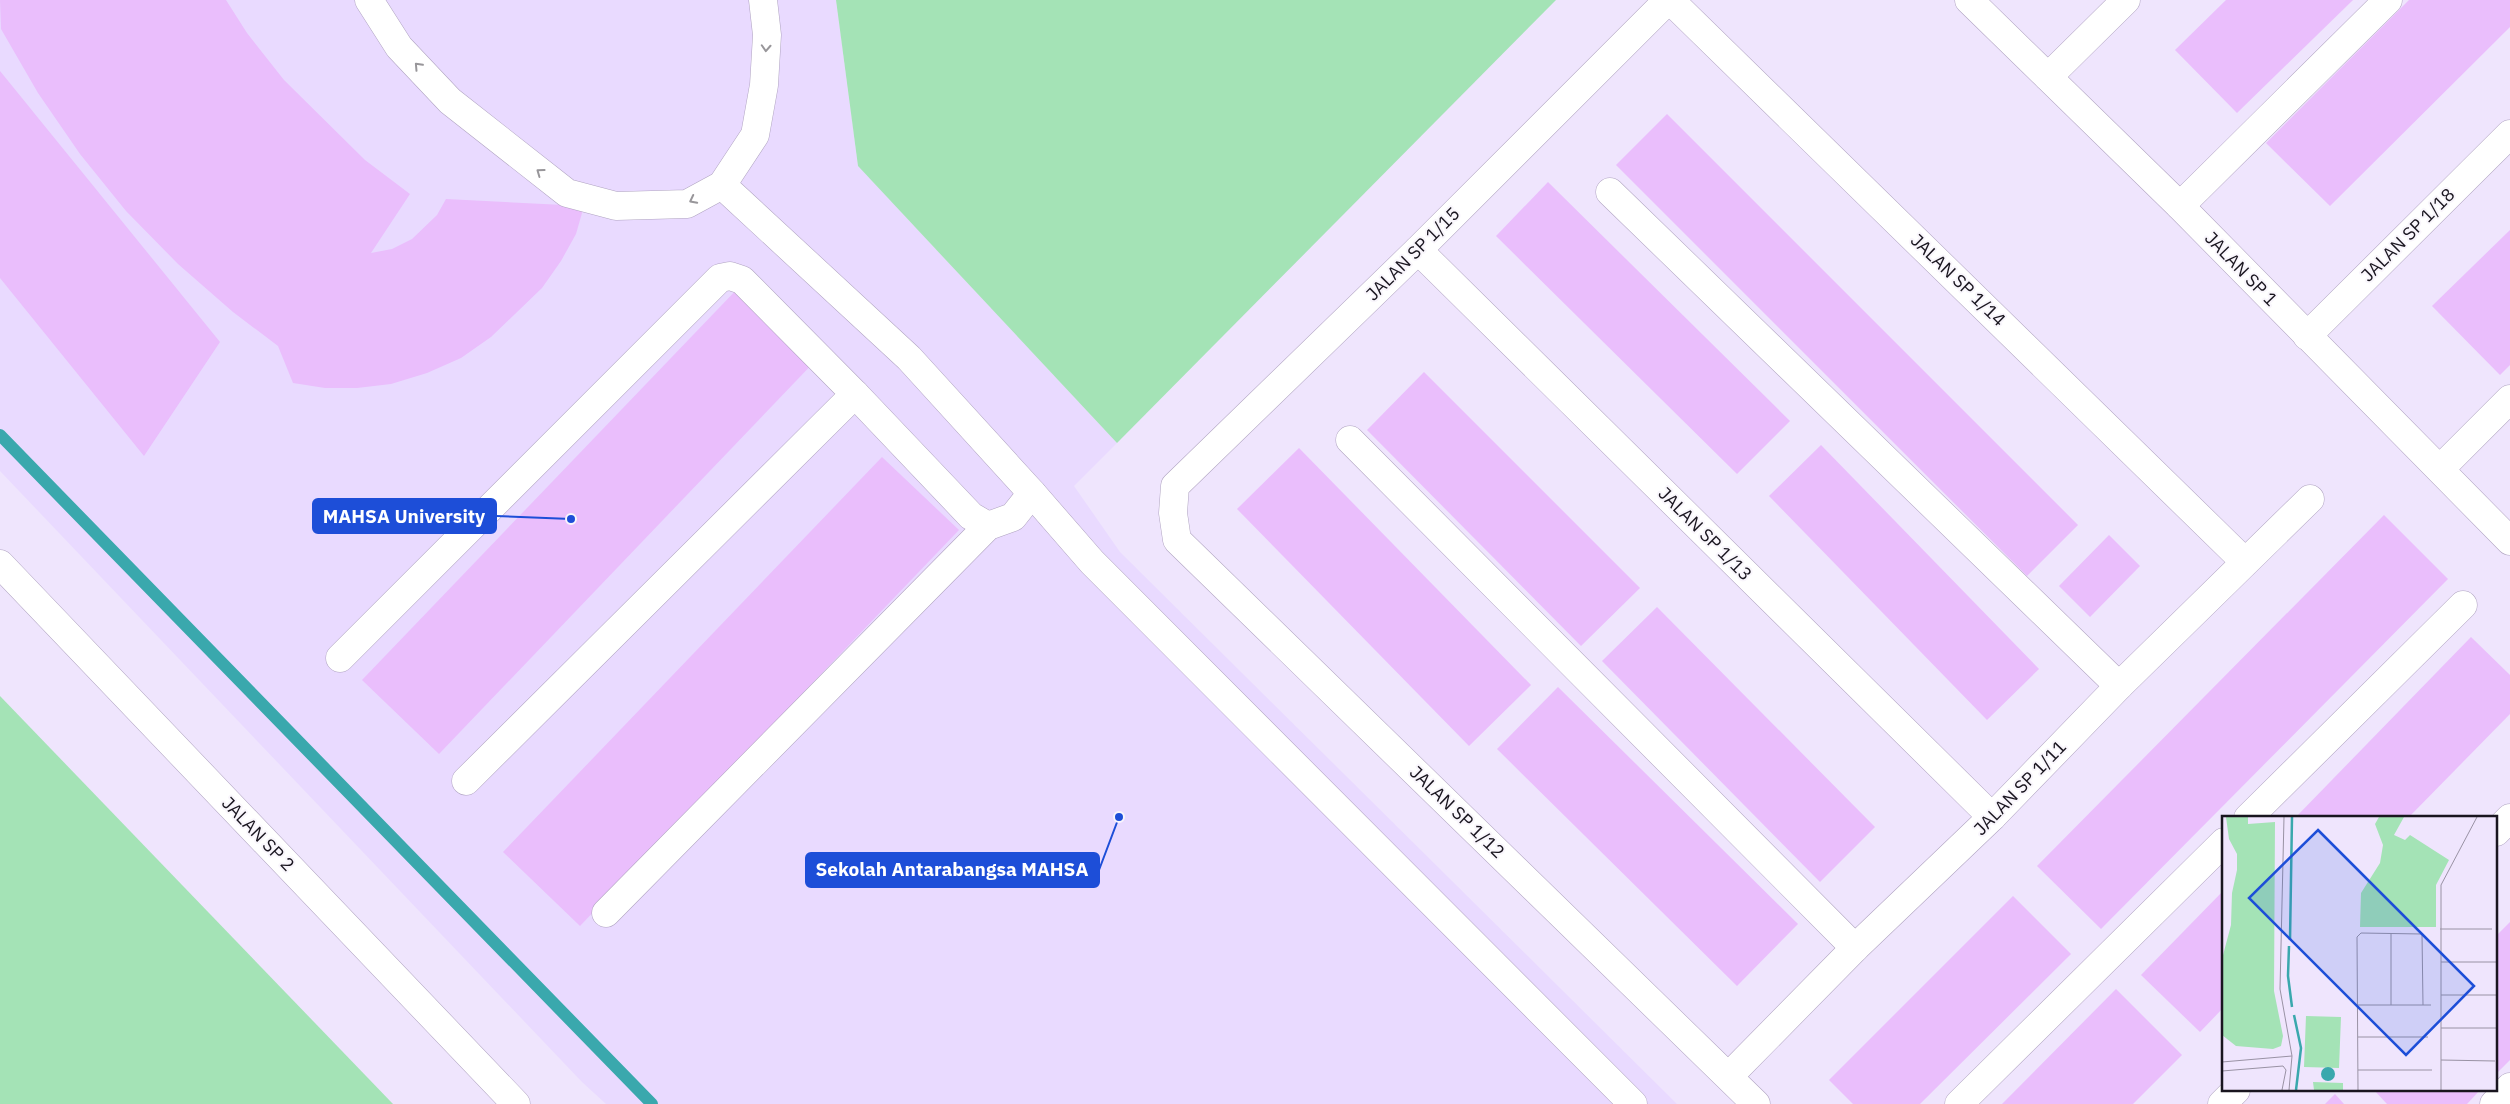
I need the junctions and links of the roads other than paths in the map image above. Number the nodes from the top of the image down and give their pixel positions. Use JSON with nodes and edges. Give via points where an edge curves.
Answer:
{"nodes":[{"id":1,"x":369,"y":0,"type":"edge"},
{"id":2,"x":762,"y":0,"type":"edge"},
{"id":3,"x":1669,"y":0,"type":"edge"},
{"id":4,"x":1969,"y":0,"type":"edge"},
{"id":5,"x":2126,"y":0,"type":"edge"},
{"id":6,"x":2388,"y":0,"type":"edge"},
{"id":7,"x":2048,"y":77,"type":"junction"},
{"id":8,"x":2510,"y":134,"type":"edge"},
{"id":9,"x":722,"y":185,"type":"junction"},
{"id":10,"x":1610,"y":192,"type":"dead end"},
{"id":11,"x":2180,"y":206,"type":"junction"},
{"id":12,"x":1418,"y":250,"type":"junction"},
{"id":13,"x":2307,"y":336,"type":"junction"},
{"id":14,"x":856,"y":394,"type":"junction"},
{"id":15,"x":2510,"y":400,"type":"edge"},
{"id":16,"x":1350,"y":440,"type":"dead end"},
{"id":17,"x":2440,"y":469,"type":"junction"},
{"id":18,"x":1032,"y":493,"type":"junction"},
{"id":19,"x":2310,"y":498,"type":"dead end"},
{"id":20,"x":1173,"y":513,"type":"joint"},
{"id":21,"x":988,"y":526,"type":"junction"},
{"id":22,"x":2510,"y":541,"type":"edge"},
{"id":23,"x":2244,"y":561,"type":"junction"},
{"id":24,"x":0,"y":564,"type":"edge"},
{"id":25,"x":2463,"y":605,"type":"dead end"},
{"id":26,"x":340,"y":658,"type":"dead end"},
{"id":27,"x":2119,"y":686,"type":"junction"},
{"id":28,"x":466,"y":781,"type":"dead end"},
{"id":29,"x":2250,"y":816,"type":"edge"},
{"id":30,"x":1992,"y":817,"type":"junction"},
{"id":31,"x":2510,"y":818,"type":"edge"},
{"id":32,"x":2498,"y":830,"type":"edge"},
{"id":33,"x":2222,"y":844,"type":"edge"},
{"id":34,"x":606,"y":913,"type":"dead end"},
{"id":35,"x":1856,"y":948,"type":"junction"},
{"id":36,"x":1729,"y":1076,"type":"junction"},
{"id":37,"x":2510,"y":1088,"type":"edge"},
{"id":38,"x":2234,"y":1092,"type":"edge"},
{"id":39,"x":516,"y":1104,"type":"edge"},
{"id":40,"x":1633,"y":1104,"type":"edge"},
{"id":41,"x":1756,"y":1104,"type":"edge"},
{"id":42,"x":1959,"y":1104,"type":"edge"},
{"id":43,"x":2222,"y":1104,"type":"edge"},
{"id":44,"x":2494,"y":1104,"type":"edge"}],
"edges":[{"from":9,"to":1,"type":"street","one_way":true,"via":[[686,204],[616,206],[567,193],[450,101],[399,47]]},
{"from":2,"to":9,"type":"street","one_way":true,"via":[[767,35],[764,85],[755,134]]},
{"from":3,"to":12,"type":"street","name":"JALAN SP 1/15"},
{"from":3,"to":23,"type":"street","name":"JALAN SP 1/14"},
{"from":4,"to":7,"type":"street","name":"JALAN SP 1"},
{"from":5,"to":7,"type":"street"},
{"from":6,"to":11,"type":"street"},
{"from":7,"to":11,"type":"street","name":"JALAN SP 1"},
{"from":8,"to":13,"type":"street","name":"JALAN SP 1/18"},
{"from":9,"to":18,"type":"street","via":[[909,358]]},
{"from":10,"to":27,"type":"street"},
{"from":11,"to":13,"type":"street","name":"JALAN SP 1"},
{"from":12,"to":20,"type":"street","name":"JALAN SP 1/15","via":[[1174,486]]},
{"from":12,"to":30,"type":"street","name":"JALAN SP 1/13"},
{"from":13,"to":17,"type":"street","name":"JALAN SP 1"},
{"from":14,"to":21,"type":"street","via":[[971,516]]},
{"from":14,"to":26,"type":"street","via":[[742,280],[730,276],[720,278]]},
{"from":14,"to":28,"type":"street"},
{"from":15,"to":17,"type":"street"},
{"from":16,"to":35,"type":"street"},
{"from":17,"to":22,"type":"street","name":"JALAN SP 1"},
{"from":18,"to":21,"type":"street","via":[[1013,517]]},
{"from":18,"to":40,"type":"street","via":[[1092,562]]},
{"from":19,"to":23,"type":"street","name":"JALAN SP 1/11"},
{"from":20,"to":36,"type":"street","name":"JALAN SP 1/12","via":[[1177,540]]},
{"from":21,"to":34,"type":"street"},
{"from":23,"to":27,"type":"street","name":"JALAN SP 1/11"},
{"from":24,"to":39,"type":"street","name":"JALAN SP 2"},
{"from":25,"to":29,"type":"street"},
{"from":27,"to":30,"type":"street","name":"JALAN SP 1/11"},
{"from":30,"to":35,"type":"street","name":"JALAN SP 1/11"},
{"from":31,"to":32,"type":"street"},
{"from":33,"to":42,"type":"street"},
{"from":35,"to":36,"type":"street","name":"JALAN SP 1/11"},
{"from":36,"to":41,"type":"street","name":"JALAN SP 1/12"},
{"from":37,"to":44,"type":"street"},
{"from":38,"to":43,"type":"street"}]}
